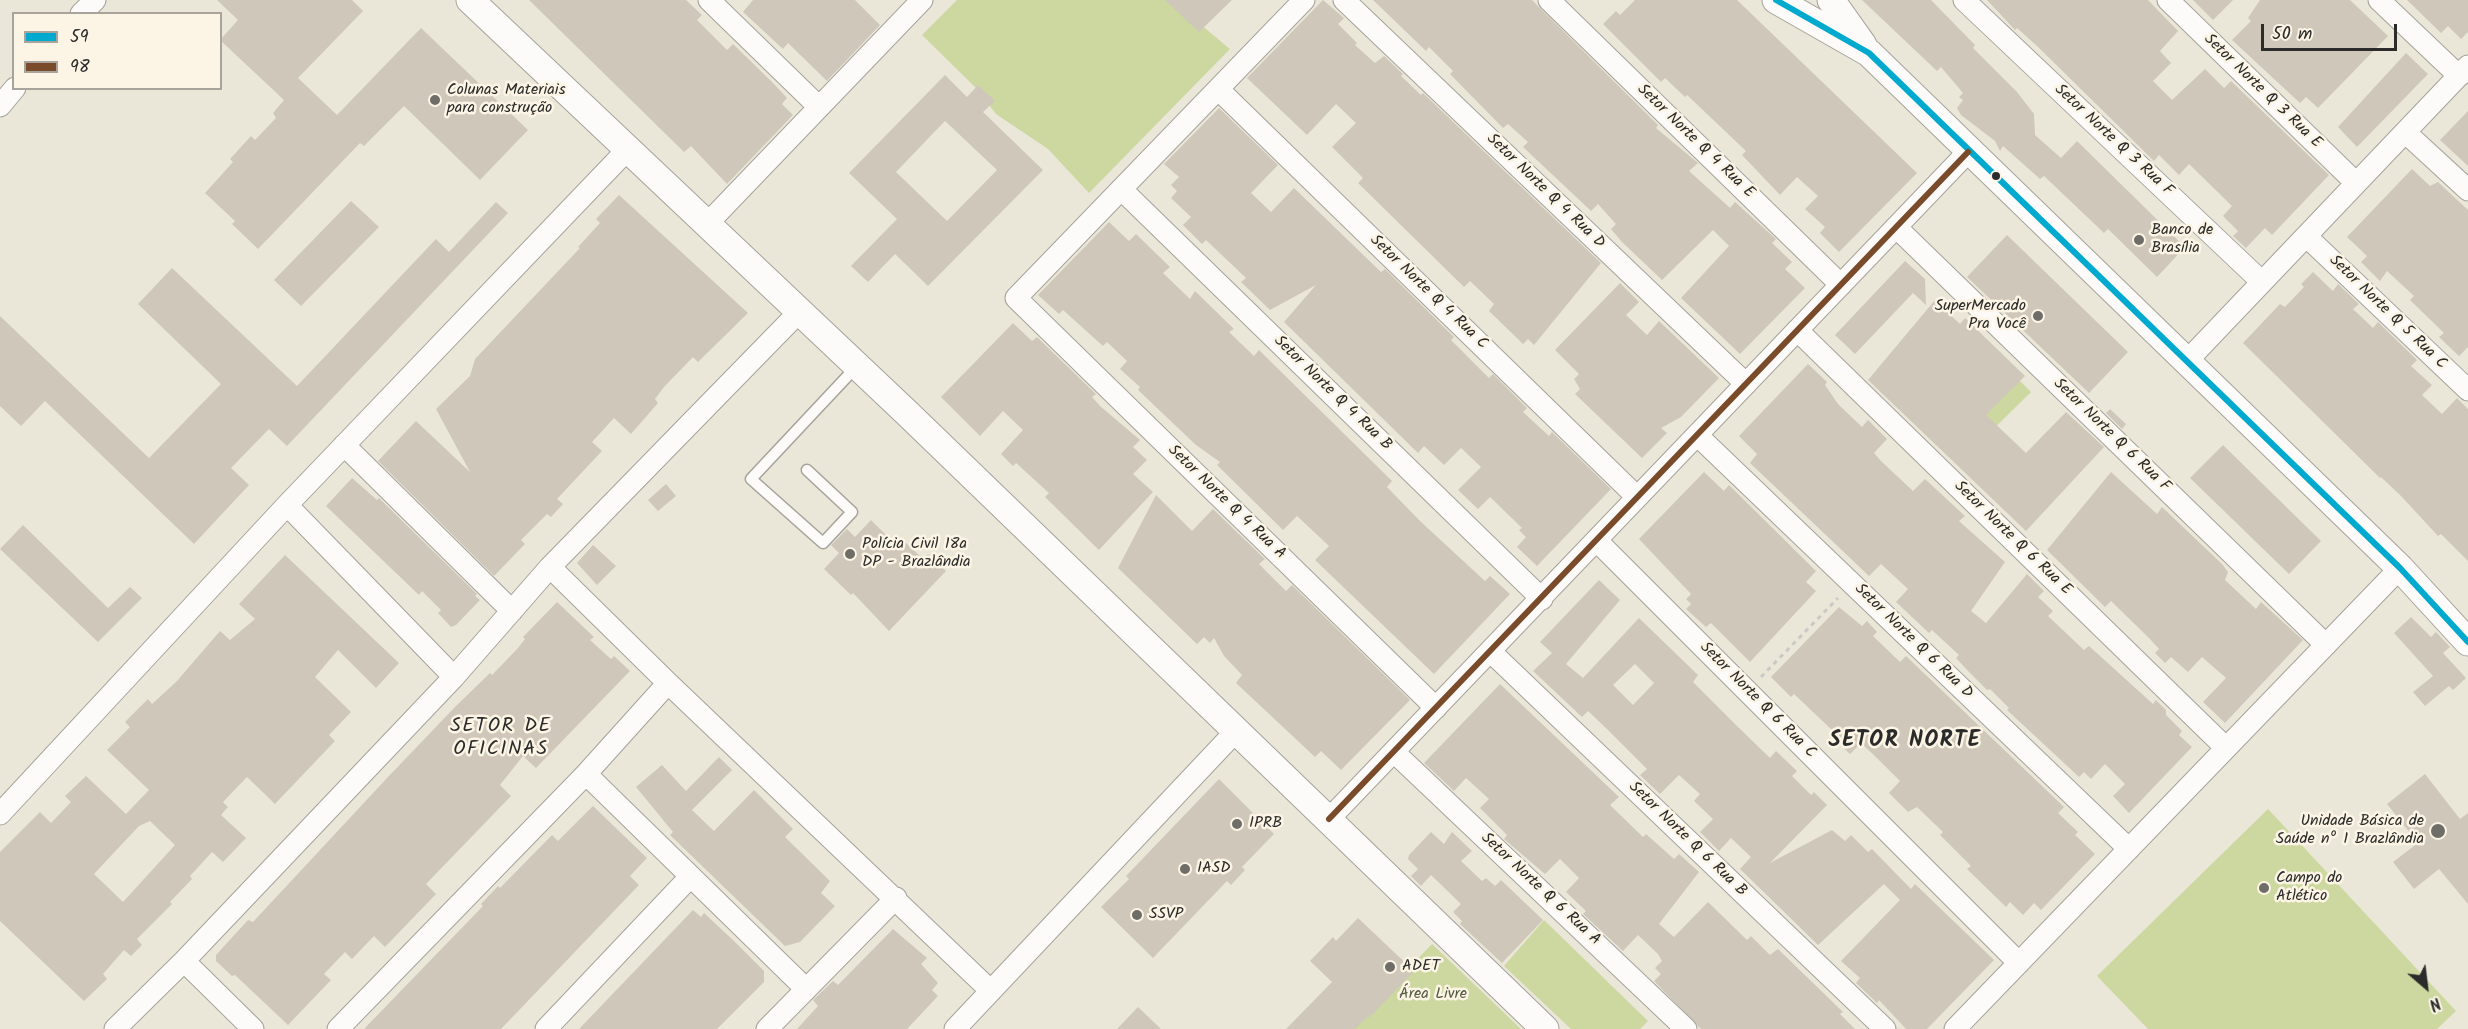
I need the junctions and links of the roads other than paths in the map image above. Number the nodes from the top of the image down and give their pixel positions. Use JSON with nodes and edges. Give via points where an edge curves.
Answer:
{"nodes":[{"id":1,"x":95,"y":0,"type":"edge"},
{"id":2,"x":470,"y":0,"type":"edge"},
{"id":3,"x":709,"y":0,"type":"edge"},
{"id":4,"x":922,"y":0,"type":"edge"},
{"id":5,"x":1304,"y":0,"type":"edge"},
{"id":6,"x":1344,"y":0,"type":"edge"},
{"id":7,"x":1549,"y":0,"type":"edge"},
{"id":8,"x":1776,"y":0,"type":"edge"},
{"id":9,"x":1831,"y":0,"type":"edge"},
{"id":10,"x":1964,"y":0,"type":"edge"},
{"id":11,"x":2168,"y":0,"type":"edge"},
{"id":12,"x":2379,"y":0,"type":"edge"},
{"id":13,"x":83,"y":12,"type":"edge"},
{"id":14,"x":1869,"y":53,"type":"junction"},
{"id":15,"x":2463,"y":71,"type":"edge"},
{"id":16,"x":1218,"y":89,"type":"junction"},
{"id":17,"x":13,"y":90,"type":"edge"},
{"id":18,"x":0,"y":106,"type":"edge"},
{"id":19,"x":818,"y":106,"type":"junction"},
{"id":20,"x":2405,"y":132,"type":"junction"},
{"id":21,"x":628,"y":149,"type":"junction"},
{"id":22,"x":1968,"y":152,"type":"junction"},
{"id":23,"x":2356,"y":183,"type":"junction"},
{"id":24,"x":1121,"y":189,"type":"junction"},
{"id":25,"x":2468,"y":190,"type":"edge"},
{"id":26,"x":707,"y":225,"type":"junction"},
{"id":27,"x":1896,"y":227,"type":"junction"},
{"id":28,"x":2306,"y":236,"type":"junction"},
{"id":29,"x":2262,"y":282,"type":"junction"},
{"id":30,"x":1841,"y":285,"type":"junction"},
{"id":31,"x":800,"y":312,"type":"junction"},
{"id":32,"x":1797,"y":330,"type":"junction"},
{"id":33,"x":2186,"y":362,"type":"junction"},
{"id":34,"x":857,"y":366,"type":"junction"},
{"id":35,"x":1746,"y":384,"type":"junction"},
{"id":36,"x":2468,"y":390,"type":"edge"},
{"id":37,"x":1697,"y":435,"type":"junction"},
{"id":38,"x":344,"y":445,"type":"junction"},
{"id":39,"x":807,"y":470,"type":"dead end"},
{"id":40,"x":1637,"y":497,"type":"junction"},
{"id":41,"x":287,"y":505,"type":"junction"},
{"id":42,"x":1597,"y":541,"type":"junction"},
{"id":43,"x":550,"y":567,"type":"junction"},
{"id":44,"x":2400,"y":568,"type":"junction"},
{"id":45,"x":1542,"y":599,"type":"junction"},
{"id":46,"x":513,"y":610,"type":"junction"},
{"id":47,"x":2468,"y":642,"type":"edge"},
{"id":48,"x":2326,"y":645,"type":"junction"},
{"id":49,"x":1490,"y":651,"type":"junction"},
{"id":50,"x":454,"y":677,"type":"junction"},
{"id":51,"x":668,"y":683,"type":"junction"},
{"id":52,"x":1436,"y":708,"type":"junction"},
{"id":53,"x":1237,"y":730,"type":"junction"},
{"id":54,"x":2226,"y":748,"type":"junction"},
{"id":55,"x":1394,"y":752,"type":"junction"},
{"id":56,"x":586,"y":774,"type":"junction"},
{"id":57,"x":0,"y":814,"type":"edge"},
{"id":58,"x":1329,"y":819,"type":"junction"},
{"id":59,"x":2129,"y":849,"type":"junction"},
{"id":60,"x":690,"y":876,"type":"junction"},
{"id":61,"x":896,"y":898,"type":"junction"},
{"id":62,"x":184,"y":961,"type":"junction"},
{"id":63,"x":2019,"y":963,"type":"junction"},
{"id":64,"x":806,"y":989,"type":"junction"},
{"id":65,"x":991,"y":991,"type":"junction"},
{"id":66,"x":115,"y":1029,"type":"edge"},
{"id":67,"x":253,"y":1029,"type":"edge"},
{"id":68,"x":338,"y":1029,"type":"edge"},
{"id":69,"x":546,"y":1029,"type":"edge"},
{"id":70,"x":767,"y":1029,"type":"edge"},
{"id":71,"x":955,"y":1029,"type":"edge"},
{"id":72,"x":1545,"y":1029,"type":"edge"},
{"id":73,"x":1686,"y":1029,"type":"edge"},
{"id":74,"x":1885,"y":1029,"type":"edge"},
{"id":75,"x":1955,"y":1029,"type":"edge"}],
"edges":[{"from":1,"to":13,"type":"street"},
{"from":2,"to":21,"type":"street"},
{"from":3,"to":19,"type":"street"},
{"from":4,"to":19,"type":"street"},
{"from":5,"to":16,"type":"street"},
{"from":6,"to":35,"type":"street","name":"Setor Norte Q 4 Rua D"},
{"from":7,"to":30,"type":"street","name":"Setor Norte Q 4 Rua E"},
{"from":8,"to":14,"type":"street"},
{"from":9,"to":14,"type":"street"},
{"from":10,"to":29,"type":"street","name":"Setor Norte Q 3 Rua F"},
{"from":11,"to":23,"type":"street","name":"Setor Norte Q 3 Rua E"},
{"from":12,"to":15,"type":"street"},
{"from":14,"to":22,"type":"street"},
{"from":15,"to":20,"type":"street"},
{"from":16,"to":24,"type":"street"},
{"from":16,"to":40,"type":"street","name":"Setor Norte Q 4 Rua C"},
{"from":17,"to":18,"type":"street"},
{"from":19,"to":26,"type":"street"},
{"from":20,"to":23,"type":"street"},
{"from":20,"to":25,"type":"street"},
{"from":21,"to":26,"type":"street"},
{"from":21,"to":38,"type":"street"},
{"from":22,"to":27,"type":"street"},
{"from":22,"to":33,"type":"street"},
{"from":23,"to":28,"type":"street"},
{"from":24,"to":45,"type":"street","name":"Setor Norte Q 4 Rua B"},
{"from":24,"to":52,"type":"street","name":"Setor Norte Q 4 Rua A","via":[[1016,298]]},
{"from":26,"to":31,"type":"street"},
{"from":27,"to":30,"type":"street"},
{"from":27,"to":48,"type":"street","name":"Setor Norte Q 6 Rua F"},
{"from":28,"to":29,"type":"street"},
{"from":28,"to":36,"type":"street","name":"Setor Norte Q 5 Rua C"},
{"from":29,"to":33,"type":"street"},
{"from":30,"to":32,"type":"street"},
{"from":31,"to":34,"type":"street"},
{"from":31,"to":43,"type":"street"},
{"from":32,"to":35,"type":"street"},
{"from":32,"to":54,"type":"street","name":"Setor Norte Q 6 Rua E"},
{"from":33,"to":44,"type":"street"},
{"from":34,"to":39,"type":"lane","via":[[751,479],[823,543],[852,512]]},
{"from":34,"to":53,"type":"street"},
{"from":35,"to":37,"type":"street"},
{"from":37,"to":40,"type":"street"},
{"from":37,"to":59,"type":"street","name":"Setor Norte Q 6 Rua D"},
{"from":38,"to":41,"type":"street"},
{"from":38,"to":46,"type":"street"},
{"from":40,"to":42,"type":"street"},
{"from":41,"to":50,"type":"street"},
{"from":41,"to":57,"type":"street"},
{"from":42,"to":45,"type":"street"},
{"from":42,"to":63,"type":"street","name":"Setor Norte Q 6 Rua C"},
{"from":43,"to":46,"type":"street"},
{"from":43,"to":51,"type":"street"},
{"from":44,"to":47,"type":"street"},
{"from":44,"to":48,"type":"street"},
{"from":45,"to":49,"type":"street"},
{"from":46,"to":50,"type":"street"},
{"from":48,"to":54,"type":"street"},
{"from":49,"to":52,"type":"street"},
{"from":49,"to":74,"type":"street","name":"Setor Norte Q 6 Rua B"},
{"from":50,"to":62,"type":"street"},
{"from":51,"to":56,"type":"street"},
{"from":51,"to":61,"type":"street"},
{"from":52,"to":55,"type":"street"},
{"from":53,"to":58,"type":"street"},
{"from":53,"to":65,"type":"street"},
{"from":54,"to":59,"type":"street"},
{"from":55,"to":58,"type":"street"},
{"from":55,"to":73,"type":"street","name":"Setor Norte Q 6 Rua A"},
{"from":56,"to":60,"type":"street"},
{"from":56,"to":68,"type":"street"},
{"from":58,"to":72,"type":"street"},
{"from":59,"to":63,"type":"street"},
{"from":60,"to":64,"type":"street"},
{"from":60,"to":69,"type":"street"},
{"from":61,"to":64,"type":"street"},
{"from":61,"to":65,"type":"street"},
{"from":62,"to":66,"type":"street"},
{"from":62,"to":67,"type":"street"},
{"from":63,"to":75,"type":"street"},
{"from":64,"to":70,"type":"street"},
{"from":65,"to":71,"type":"street"}]}
